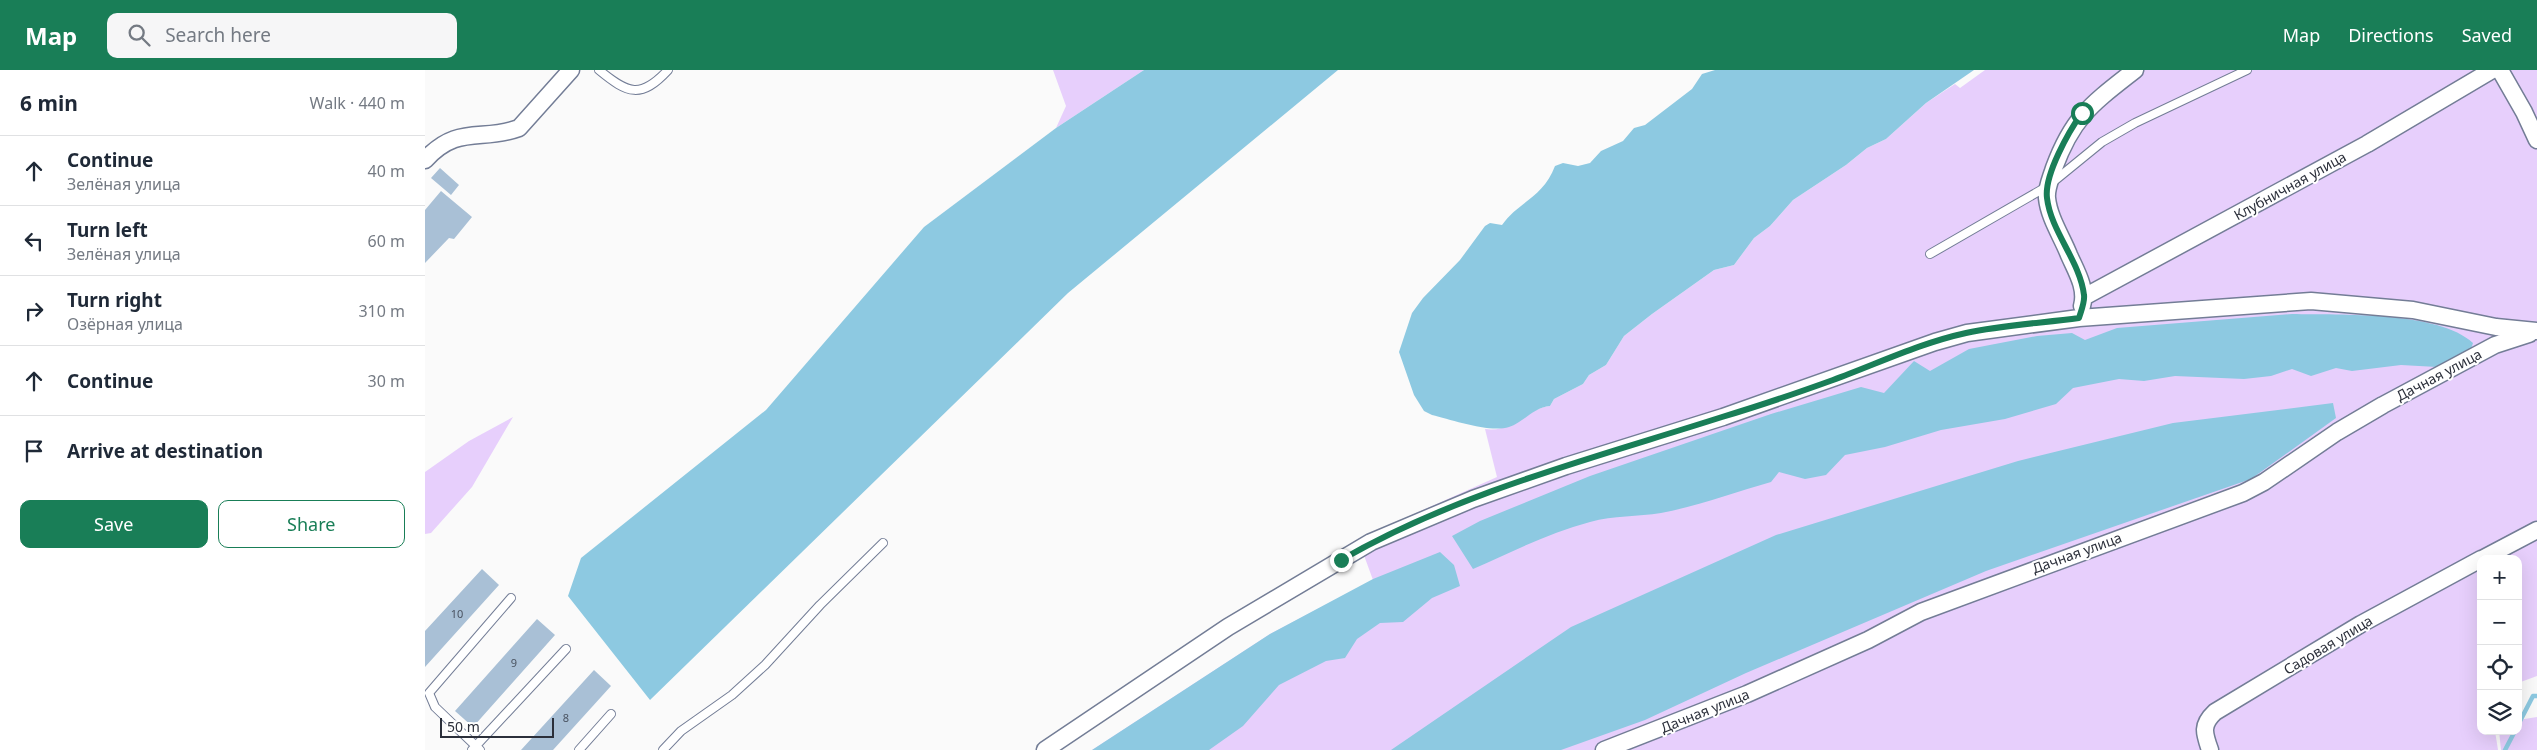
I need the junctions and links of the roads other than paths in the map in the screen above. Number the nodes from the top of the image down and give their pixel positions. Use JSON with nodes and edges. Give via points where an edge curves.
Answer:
{"nodes":[{"id":1,"x":571,"y":70,"type":"edge"},
{"id":2,"x":599,"y":70,"type":"edge"},
{"id":3,"x":667,"y":70,"type":"edge"},
{"id":4,"x":2135,"y":70,"type":"edge"},
{"id":5,"x":2247,"y":70,"type":"edge"},
{"id":6,"x":2492,"y":70,"type":"edge"},
{"id":7,"x":2500,"y":70,"type":"edge"},
{"id":8,"x":2537,"y":140,"type":"edge"},
{"id":9,"x":425,"y":160,"type":"edge"},
{"id":10,"x":2048,"y":186,"type":"junction"},
{"id":11,"x":1930,"y":254,"type":"dead end"},
{"id":12,"x":2084,"y":297,"type":"junction"},
{"id":13,"x":2079,"y":318,"type":"junction"},
{"id":14,"x":2537,"y":331,"type":"edge"},
{"id":15,"x":2537,"y":530,"type":"edge"},
{"id":16,"x":883,"y":543,"type":"dead end"},
{"id":17,"x":2489,"y":555,"type":"edge"},
{"id":18,"x":2477,"y":561,"type":"edge"},
{"id":19,"x":511,"y":598,"type":"dead end"},
{"id":20,"x":566,"y":649,"type":"dead end"},
{"id":21,"x":611,"y":714,"type":"dead end"},
{"id":22,"x":476,"y":749,"type":"edge"},
{"id":23,"x":579,"y":750,"type":"edge"},
{"id":24,"x":663,"y":750,"type":"edge"},
{"id":25,"x":1045,"y":750,"type":"edge"},
{"id":26,"x":1604,"y":750,"type":"edge"},
{"id":27,"x":2210,"y":750,"type":"edge"}],
"edges":[{"from":1,"to":9,"type":"street","via":[[519,128],[449,140]]},
{"from":2,"to":3,"type":"lane","via":[[621,86],[644,90],[655,84]]},
{"from":4,"to":10,"type":"street","via":[[2082,113],[2072,128]]},
{"from":5,"to":10,"type":"lane","via":[[2127,128],[2083,156]]},
{"from":6,"to":12,"type":"street","name":"Клубничная улица","via":[[2367,144]]},
{"from":7,"to":8,"type":"street"},
{"from":10,"to":11,"type":"lane"},
{"from":10,"to":12,"type":"street","via":[[2050,210]]},
{"from":12,"to":13,"type":"street"},
{"from":13,"to":14,"type":"street","via":[[2311,301],[2413,310],[2496,327]]},
{"from":13,"to":25,"type":"street","via":[[1967,333],[1935,342],[1723,417],[1473,499],[1371,542],[1228,627]]},
{"from":14,"to":26,"type":"street","name":"Дачная улица","via":[[2495,346],[2383,404],[2243,492],[1921,612],[1868,640],[1747,694]]},
{"from":15,"to":17,"type":"street","name":"Садовая улица"},
{"from":16,"to":24,"type":"lane","via":[[765,664],[732,695],[681,731]]},
{"from":18,"to":27,"type":"street","name":"Садовая улица","via":[[2361,624],[2215,712],[2203,731]]},
{"from":19,"to":22,"type":"lane","via":[[429,692],[435,707]]},
{"from":20,"to":22,"type":"lane"},
{"from":21,"to":23,"type":"lane"}]}
